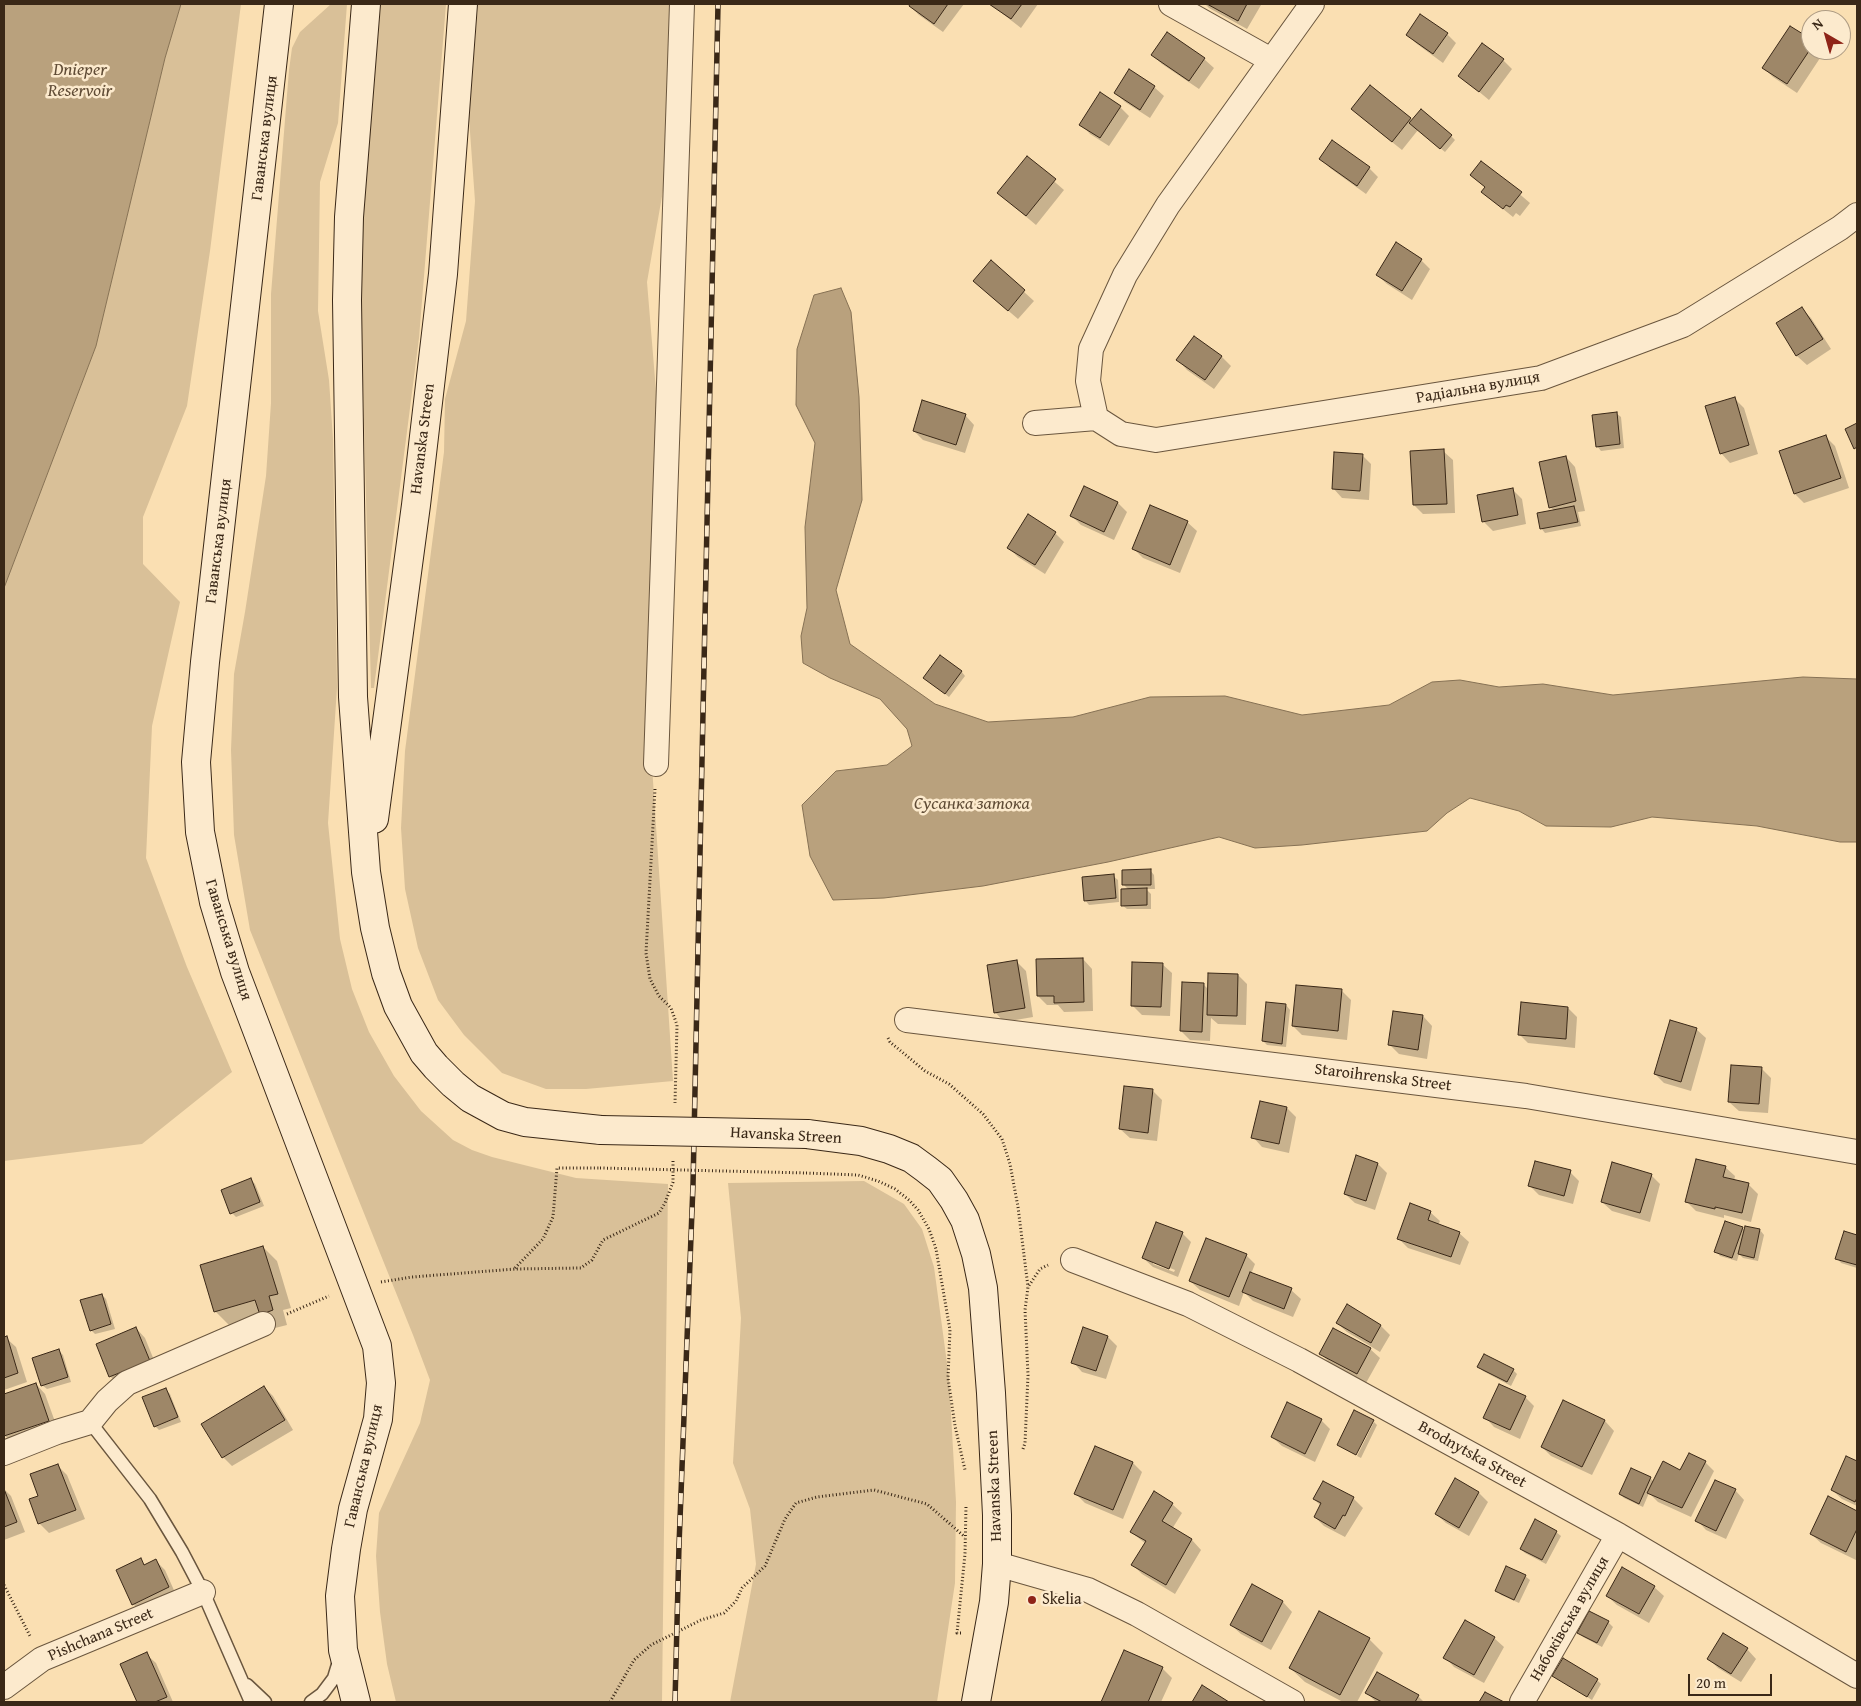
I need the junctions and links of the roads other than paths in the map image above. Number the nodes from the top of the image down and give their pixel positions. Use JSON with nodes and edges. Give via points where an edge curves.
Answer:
{"nodes":[{"id":1,"x":279,"y":4,"type":"edge"},
{"id":2,"x":301,"y":4,"type":"edge"},
{"id":3,"x":366,"y":4,"type":"edge"},
{"id":4,"x":463,"y":4,"type":"edge"},
{"id":5,"x":682,"y":4,"type":"edge"},
{"id":6,"x":1171,"y":4,"type":"edge"},
{"id":7,"x":1312,"y":4,"type":"edge"},
{"id":8,"x":275,"y":49,"type":"junction"},
{"id":9,"x":1271,"y":60,"type":"junction"},
{"id":10,"x":1857,"y":215,"type":"edge"},
{"id":11,"x":1096,"y":418,"type":"junction"},
{"id":12,"x":1035,"y":423,"type":"dead end"},
{"id":13,"x":656,"y":764,"type":"road end"},
{"id":14,"x":366,"y":872,"type":"junction"},
{"id":15,"x":907,"y":1020,"type":"dead end"},
{"id":16,"x":1857,"y":1152,"type":"edge"},
{"id":17,"x":1073,"y":1260,"type":"road end"},
{"id":18,"x":263,"y":1324,"type":"road end"},
{"id":19,"x":90,"y":1422,"type":"junction"},
{"id":20,"x":4,"y":1452,"type":"edge"},
{"id":21,"x":1618,"y":1535,"type":"junction"},
{"id":22,"x":997,"y":1564,"type":"junction"},
{"id":23,"x":202,"y":1592,"type":"junction"},
{"id":24,"x":343,"y":1650,"type":"junction"},
{"id":25,"x":1857,"y":1676,"type":"edge"},
{"id":26,"x":241,"y":1680,"type":"junction"},
{"id":27,"x":4,"y":1687,"type":"edge"},
{"id":28,"x":252,"y":1702,"type":"edge"},
{"id":29,"x":265,"y":1702,"type":"edge"},
{"id":30,"x":310,"y":1702,"type":"edge"},
{"id":31,"x":356,"y":1702,"type":"edge"},
{"id":32,"x":976,"y":1702,"type":"edge"},
{"id":33,"x":1292,"y":1702,"type":"edge"},
{"id":34,"x":1522,"y":1702,"type":"edge"}],
"edges":[{"from":1,"to":8,"type":"street","name":"Гаванська вулиця"},
{"from":2,"to":8,"type":"street"},
{"from":3,"to":14,"type":"street","name":"Havanska Streen","via":[[349,217],[347,300],[353,696]]},
{"from":4,"to":14,"type":"street","name":"Havanska Streen","via":[[442,274],[392,696]]},
{"from":5,"to":13,"type":"street"},
{"from":6,"to":9,"type":"street"},
{"from":7,"to":9,"type":"street"},
{"from":8,"to":24,"type":"street","name":"Гаванська вулиця","via":[[205,662],[196,771],[200,832],[214,902],[232,963],[377,1346],[382,1383],[378,1419],[353,1509],[346,1548],[340,1596]]},
{"from":9,"to":11,"type":"street","via":[[1168,205],[1125,275],[1091,349],[1088,381]]},
{"from":10,"to":11,"type":"street","name":"Радіальна вулиця","via":[[1683,325],[1542,378],[1156,440],[1121,434]]},
{"from":11,"to":12,"type":"street"},
{"from":14,"to":22,"type":"street","name":"Havanska Streen","bridge":true,"via":[[386,973],[414,1037],[436,1067],[470,1098],[503,1116],[533,1123],[601,1130],[807,1134],[861,1141],[911,1158],[940,1180],[965,1220],[984,1288],[994,1443]]},
{"from":15,"to":16,"type":"street","name":"Staroihrenska Street","via":[[1526,1096]]},
{"from":17,"to":21,"type":"street","name":"Brodnytska Street","via":[[1188,1304],[1274,1347]]},
{"from":18,"to":19,"type":"street","via":[[128,1383],[106,1401]]},
{"from":19,"to":20,"type":"street"},
{"from":19,"to":23,"type":"lane","via":[[150,1499]]},
{"from":21,"to":25,"type":"street","name":"Brodnytska Street"},
{"from":21,"to":34,"type":"street","name":"Набоківська вулиця"},
{"from":22,"to":32,"type":"street","name":"Havanska Streen"},
{"from":22,"to":33,"type":"street","via":[[1088,1590],[1138,1614]]},
{"from":23,"to":26,"type":"lane"},
{"from":23,"to":27,"type":"street","name":"Pishchana Street","via":[[42,1659]]},
{"from":24,"to":30,"type":"lane","via":[[334,1678],[322,1694]]},
{"from":24,"to":31,"type":"street","name":"Гаванська вулиця"},
{"from":26,"to":28,"type":"lane"},
{"from":26,"to":29,"type":"lane"}]}
